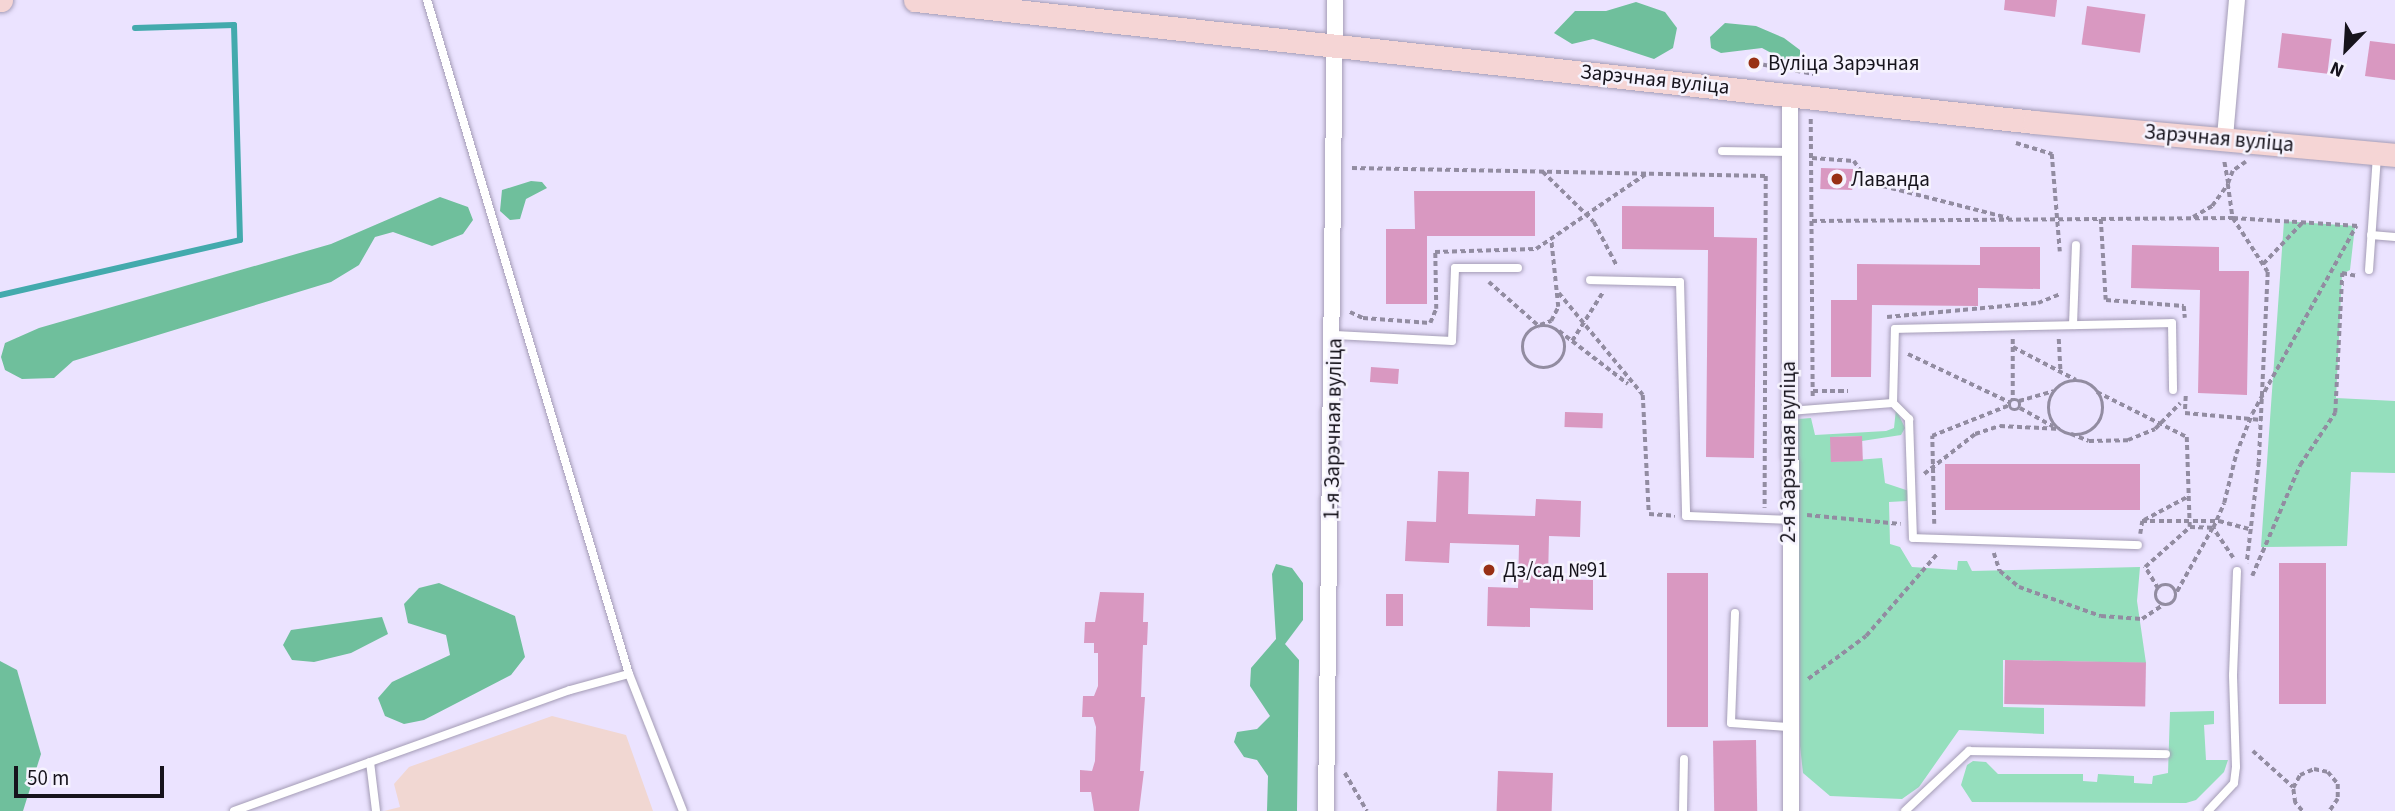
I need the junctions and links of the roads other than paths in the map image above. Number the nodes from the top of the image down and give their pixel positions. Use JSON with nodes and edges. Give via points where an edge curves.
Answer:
{"nodes":[{"id":1,"x":428,"y":0,"type":"edge"},
{"id":2,"x":915,"y":0,"type":"edge"},
{"id":3,"x":1335,"y":0,"type":"edge"},
{"id":4,"x":2237,"y":0,"type":"edge"},
{"id":5,"x":1335,"y":46,"type":"junction"},
{"id":6,"x":1790,"y":92,"type":"junction"},
{"id":7,"x":2223,"y":146,"type":"junction"},
{"id":8,"x":1722,"y":151,"type":"dead end"},
{"id":9,"x":1787,"y":152,"type":"junction"},
{"id":10,"x":2386,"y":154,"type":"edge"},
{"id":11,"x":2367,"y":236,"type":"junction"},
{"id":12,"x":2395,"y":237,"type":"edge"},
{"id":13,"x":2076,"y":245,"type":"dead end"},
{"id":14,"x":1518,"y":268,"type":"dead end"},
{"id":15,"x":2364,"y":270,"type":"road end"},
{"id":16,"x":1590,"y":280,"type":"dead end"},
{"id":17,"x":2073,"y":325,"type":"junction"},
{"id":18,"x":1335,"y":335,"type":"junction"},
{"id":19,"x":2173,"y":390,"type":"dead end"},
{"id":20,"x":1893,"y":403,"type":"junction"},
{"id":21,"x":1789,"y":411,"type":"junction"},
{"id":22,"x":1788,"y":517,"type":"junction"},
{"id":23,"x":2138,"y":545,"type":"road end"},
{"id":24,"x":2237,"y":571,"type":"dead end"},
{"id":25,"x":1735,"y":613,"type":"dead end"},
{"id":26,"x":629,"y":674,"type":"junction"},
{"id":27,"x":1788,"y":727,"type":"junction"},
{"id":28,"x":2166,"y":754,"type":"dead end"},
{"id":29,"x":1684,"y":759,"type":"dead end"},
{"id":30,"x":370,"y":762,"type":"junction"},
{"id":31,"x":234,"y":811,"type":"edge"},
{"id":32,"x":376,"y":811,"type":"edge"},
{"id":33,"x":684,"y":811,"type":"edge"},
{"id":34,"x":1326,"y":811,"type":"edge"},
{"id":35,"x":1683,"y":811,"type":"edge"},
{"id":36,"x":1791,"y":811,"type":"edge"},
{"id":37,"x":1905,"y":811,"type":"edge"},
{"id":38,"x":2208,"y":811,"type":"edge"}],
"edges":[{"from":1,"to":26,"type":"lane"},
{"from":2,"to":5,"type":"street","name":"Зарэчная вуліца"},
{"from":3,"to":5,"type":"street","name":"1-я Зарэчная вуліца"},
{"from":4,"to":7,"type":"street"},
{"from":5,"to":6,"type":"street","name":"Зарэчная вуліца"},
{"from":5,"to":18,"type":"street","name":"1-я Зарэчная вуліца"},
{"from":6,"to":7,"type":"street","name":"Зарэчная вуліца"},
{"from":6,"to":9,"type":"street","name":"2-я Зарэчная вуліца"},
{"from":7,"to":10,"type":"street","name":"Зарэчная вуліца"},
{"from":8,"to":9,"type":"lane"},
{"from":9,"to":21,"type":"street","name":"2-я Зарэчная вуліца"},
{"from":10,"to":11,"type":"lane"},
{"from":11,"to":12,"type":"lane"},
{"from":11,"to":15,"type":"lane"},
{"from":13,"to":17,"type":"lane"},
{"from":14,"to":18,"type":"lane","via":[[1455,268],[1452,341]]},
{"from":16,"to":22,"type":"lane","via":[[1680,282],[1686,516]]},
{"from":17,"to":19,"type":"lane","via":[[2172,323]]},
{"from":17,"to":20,"type":"lane","via":[[1895,329]]},
{"from":18,"to":34,"type":"street","name":"1-я Зарэчная вуліца"},
{"from":20,"to":21,"type":"lane"},
{"from":20,"to":23,"type":"lane","via":[[1909,419],[1913,538]]},
{"from":21,"to":22,"type":"street","name":"2-я Зарэчная вуліца"},
{"from":22,"to":27,"type":"street","name":"2-я Зарэчная вуліца"},
{"from":24,"to":38,"type":"lane","via":[[2236,767],[2234,783]]},
{"from":25,"to":27,"type":"lane","via":[[1731,723]]},
{"from":26,"to":30,"type":"lane","via":[[570,690]]},
{"from":26,"to":33,"type":"lane"},
{"from":27,"to":36,"type":"street","name":"2-я Зарэчная вуліца"},
{"from":28,"to":37,"type":"lane","via":[[1969,751]]},
{"from":29,"to":35,"type":"lane"},
{"from":30,"to":31,"type":"lane"},
{"from":30,"to":32,"type":"lane"}]}
